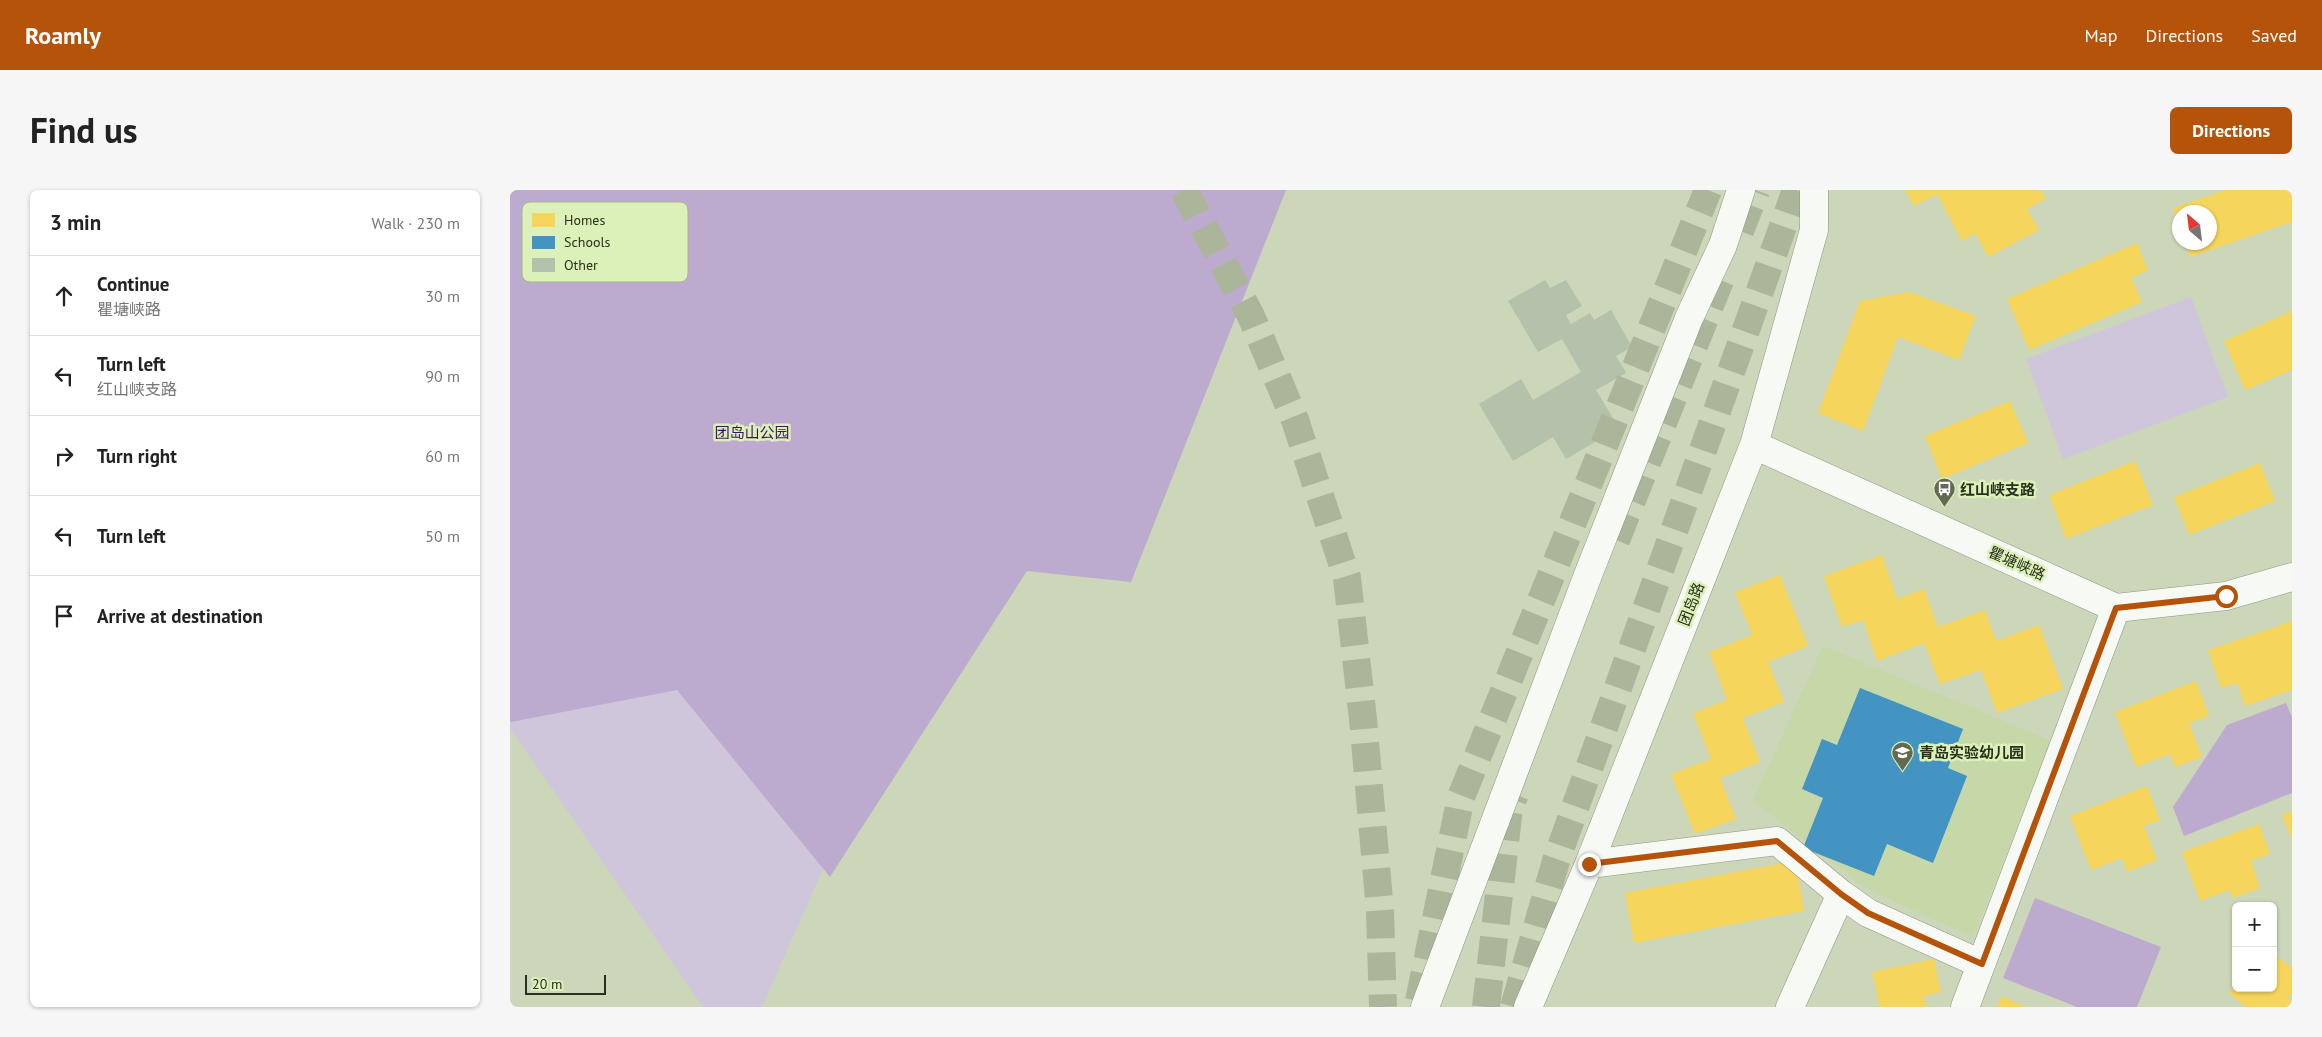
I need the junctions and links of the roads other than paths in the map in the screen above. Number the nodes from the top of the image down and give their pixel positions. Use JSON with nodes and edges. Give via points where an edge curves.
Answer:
{"nodes":[{"id":1,"x":1741,"y":190,"type":"edge"},
{"id":2,"x":1814,"y":190,"type":"edge"},
{"id":3,"x":1754,"y":445,"type":"junction"},
{"id":4,"x":2292,"y":577,"type":"edge"},
{"id":5,"x":2116,"y":608,"type":"junction"},
{"id":6,"x":1589,"y":864,"type":"junction"},
{"id":7,"x":1841,"y":894,"type":"junction"},
{"id":8,"x":1982,"y":964,"type":"junction"},
{"id":9,"x":1425,"y":1007,"type":"edge"},
{"id":10,"x":1528,"y":1007,"type":"edge"},
{"id":11,"x":1790,"y":1007,"type":"edge"},
{"id":12,"x":1965,"y":1007,"type":"edge"}],
"edges":[{"from":1,"to":9,"type":"street","via":[[1723,245],[1688,318],[1588,575]]},
{"from":2,"to":3,"type":"street","name":"团岛路","via":[[1814,230]]},
{"from":3,"to":5,"type":"street","name":"瞿塘峡路"},
{"from":3,"to":6,"type":"street","name":"团岛路"},
{"from":4,"to":5,"type":"street","via":[[2226,596]]},
{"from":5,"to":8,"type":"street"},
{"from":6,"to":7,"type":"street","via":[[1777,841]]},
{"from":6,"to":10,"type":"street","name":"团岛路"},
{"from":7,"to":8,"type":"street","via":[[1868,913]]},
{"from":7,"to":11,"type":"street"},
{"from":8,"to":12,"type":"street"}]}
